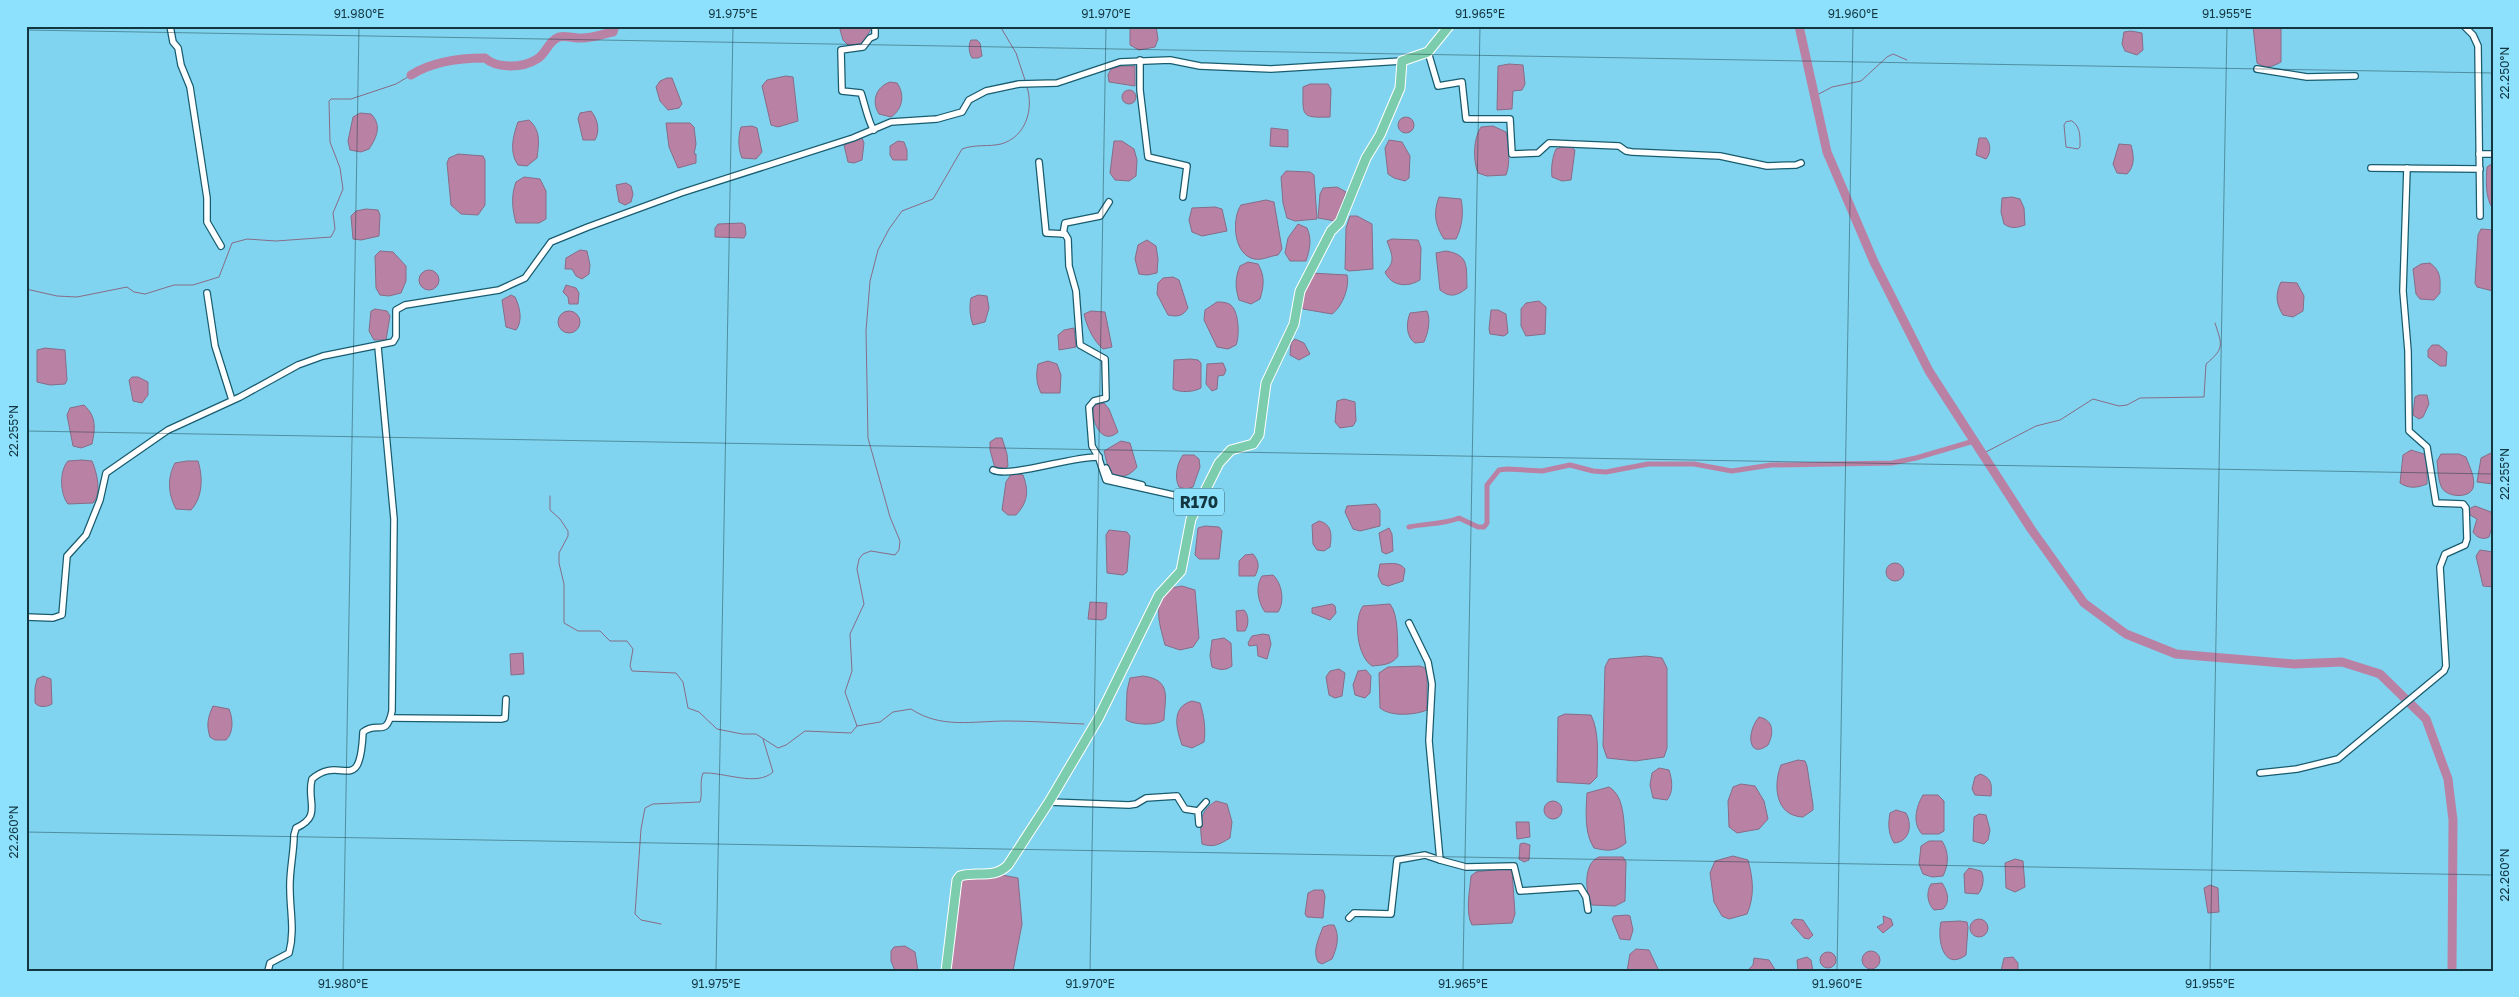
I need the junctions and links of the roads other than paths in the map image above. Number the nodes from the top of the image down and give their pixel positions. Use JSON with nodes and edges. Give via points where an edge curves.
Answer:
{"nodes":[{"id":1,"x":170,"y":26,"type":"edge"},
{"id":2,"x":875,"y":26,"type":"edge"},
{"id":3,"x":1449,"y":26,"type":"edge"},
{"id":4,"x":2464,"y":26,"type":"edge"},
{"id":5,"x":1428,"y":52,"type":"junction"},
{"id":6,"x":1140,"y":60,"type":"junction"},
{"id":7,"x":1402,"y":61,"type":"junction"},
{"id":8,"x":2257,"y":69,"type":"dead end"},
{"id":9,"x":2355,"y":76,"type":"dead end"},
{"id":10,"x":874,"y":130,"type":"junction"},
{"id":11,"x":2480,"y":154,"type":"junction"},
{"id":12,"x":2493,"y":154,"type":"edge"},
{"id":13,"x":1039,"y":162,"type":"dead end"},
{"id":14,"x":1801,"y":163,"type":"dead end"},
{"id":15,"x":2371,"y":168,"type":"dead end"},
{"id":16,"x":2407,"y":168,"type":"junction"},
{"id":17,"x":2480,"y":170,"type":"junction"},
{"id":18,"x":1183,"y":197,"type":"dead end"},
{"id":19,"x":1109,"y":202,"type":"dead end"},
{"id":20,"x":2480,"y":216,"type":"dead end"},
{"id":21,"x":1063,"y":234,"type":"junction"},
{"id":22,"x":222,"y":246,"type":"dead end"},
{"id":23,"x":207,"y":293,"type":"dead end"},
{"id":24,"x":378,"y":346,"type":"junction"},
{"id":25,"x":232,"y":400,"type":"junction"},
{"id":26,"x":1098,"y":456,"type":"junction"},
{"id":27,"x":993,"y":470,"type":"dead end"},
{"id":28,"x":1200,"y":501,"type":"junction"},
{"id":29,"x":26,"y":617,"type":"edge"},
{"id":30,"x":1408,"y":623,"type":"dead end"},
{"id":31,"x":506,"y":699,"type":"dead end"},
{"id":32,"x":391,"y":718,"type":"junction"},
{"id":33,"x":2260,"y":773,"type":"dead end"},
{"id":34,"x":1049,"y":802,"type":"junction"},
{"id":35,"x":1206,"y":802,"type":"dead end"},
{"id":36,"x":1198,"y":811,"type":"junction"},
{"id":37,"x":1199,"y":824,"type":"dead end"},
{"id":38,"x":1440,"y":860,"type":"junction"},
{"id":39,"x":1588,"y":910,"type":"dead end"},
{"id":40,"x":1349,"y":918,"type":"dead end"},
{"id":41,"x":268,"y":971,"type":"edge"},
{"id":42,"x":946,"y":971,"type":"edge"}],
"edges":[{"from":1,"to":22,"type":"street","via":[[190,87],[207,198],[207,222]]},
{"from":2,"to":10,"type":"street","via":[[875,36],[863,47],[840,50],[842,91],[861,93],[869,125]]},
{"from":3,"to":5,"type":"main road"},
{"from":4,"to":11,"type":"street","via":[[2478,46]]},
{"from":5,"to":7,"type":"main road"},
{"from":5,"to":14,"type":"street","via":[[1438,86],[1462,82],[1466,119],[1510,119],[1512,154],[1538,153],[1549,143],[1564,143],[1618,146],[1632,152],[1720,156],[1767,166]]},
{"from":6,"to":7,"type":"street","via":[[1271,68]]},
{"from":6,"to":10,"type":"street","via":[[1120,62],[1058,83],[1019,84],[986,92],[969,100],[962,112],[937,119],[892,122]]},
{"from":6,"to":18,"type":"street","via":[[1148,157],[1187,166]]},
{"from":7,"to":28,"type":"main road","number":"R170","via":[[1400,88],[1380,135],[1366,158],[1340,222],[1331,231],[1300,291],[1294,324],[1266,382],[1259,435],[1253,444],[1225,455]]},
{"from":8,"to":9,"type":"street","via":[[2307,77]]},
{"from":10,"to":24,"type":"street","via":[[681,194],[551,242],[524,278],[499,290],[396,310],[396,336],[393,342]]},
{"from":11,"to":12,"type":"street"},
{"from":11,"to":17,"type":"street"},
{"from":13,"to":21,"type":"street","via":[[1046,233]]},
{"from":15,"to":16,"type":"street"},
{"from":16,"to":17,"type":"street"},
{"from":16,"to":33,"type":"street","via":[[2403,291],[2409,431],[2427,447],[2436,503],[2463,504],[2466,508],[2465,545],[2445,554],[2440,567],[2446,666],[2444,672],[2338,759],[2298,769]]},
{"from":17,"to":20,"type":"street"},
{"from":19,"to":21,"type":"street","via":[[1100,216],[1065,223]]},
{"from":21,"to":26,"type":"street","via":[[1068,239],[1080,345],[1105,359],[1106,398],[1094,401],[1089,407],[1092,446]]},
{"from":23,"to":25,"type":"street","via":[[215,346]]},
{"from":24,"to":25,"type":"street","via":[[323,356],[298,365]]},
{"from":24,"to":32,"type":"street","via":[[394,519]]},
{"from":25,"to":29,"type":"street","via":[[168,430],[106,473],[100,500],[86,535],[67,556],[64,612],[53,618]]},
{"from":26,"to":27,"type":"street","via":[[1075,457],[1022,470]]},
{"from":26,"to":28,"type":"street","via":[[1110,477]]},
{"from":28,"to":34,"type":"main road","number":"R170","via":[[1191,519],[1181,571],[1159,595],[1098,719]]},
{"from":30,"to":38,"type":"street","via":[[1421,643],[1432,684],[1429,741]]},
{"from":31,"to":32,"type":"street","via":[[505,718],[501,719]]},
{"from":32,"to":41,"type":"street","via":[[386,728],[363,732],[362,756],[354,771],[323,772],[312,780],[312,816],[309,822],[296,828],[294,835],[290,952],[270,963]]},
{"from":34,"to":36,"type":"street","via":[[1129,805],[1146,798],[1177,796],[1185,809]]},
{"from":34,"to":42,"type":"main road","number":"R170","via":[[1003,870],[960,876],[957,880]]},
{"from":35,"to":36,"type":"street"},
{"from":36,"to":37,"type":"street"},
{"from":38,"to":39,"type":"street","via":[[1466,867],[1514,866],[1520,891],[1580,887],[1586,896]]},
{"from":38,"to":40,"type":"street","via":[[1425,856],[1396,860],[1390,914],[1354,914]]}]}
